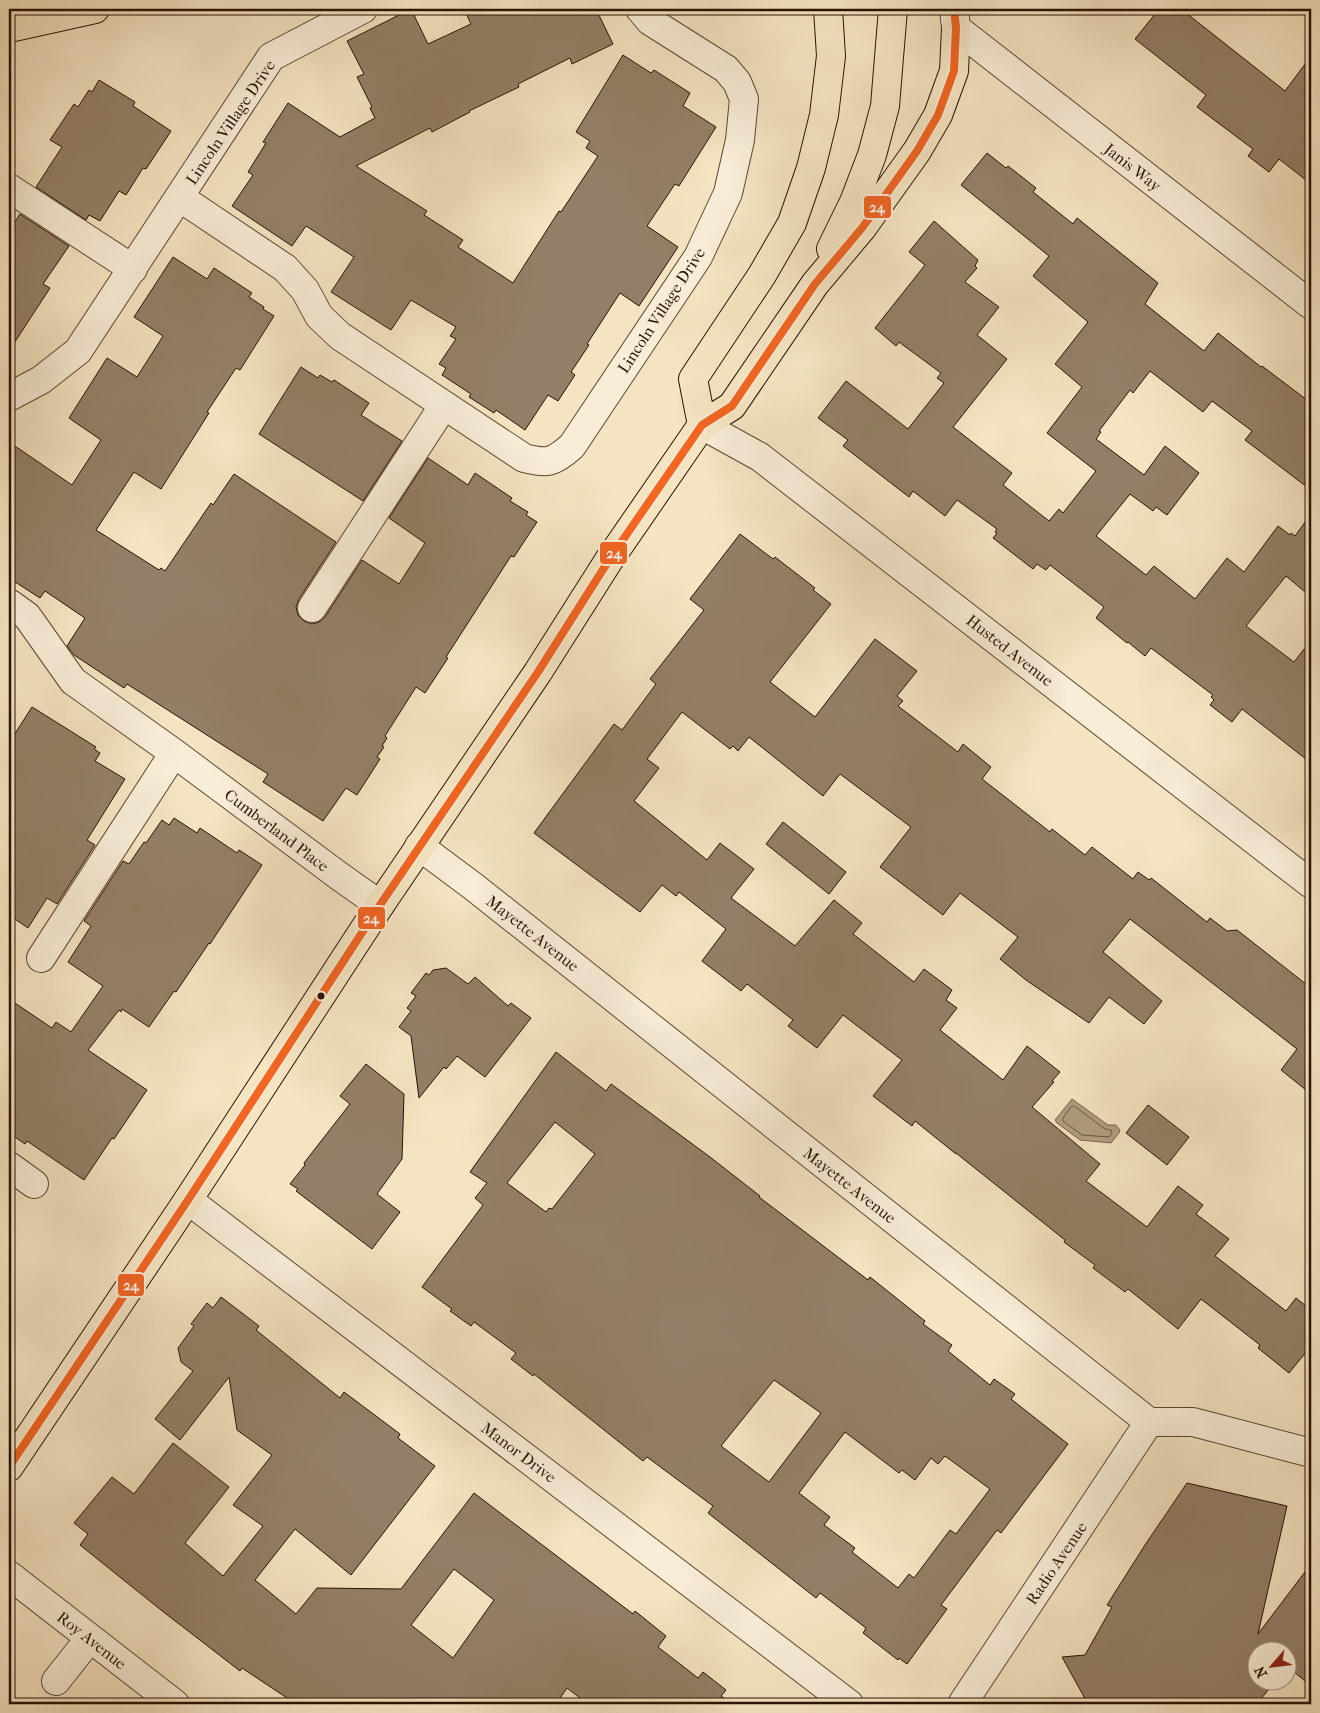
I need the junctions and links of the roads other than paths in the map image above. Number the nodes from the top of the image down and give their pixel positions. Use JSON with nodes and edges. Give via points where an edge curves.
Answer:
{"nodes":[{"id":1,"x":95,"y":9,"type":"edge"},
{"id":2,"x":363,"y":9,"type":"edge"},
{"id":3,"x":640,"y":9,"type":"edge"},
{"id":4,"x":828,"y":9,"type":"edge"},
{"id":5,"x":893,"y":9,"type":"edge"},
{"id":6,"x":955,"y":18,"type":"edge"},
{"id":7,"x":9,"y":28,"type":"edge"},
{"id":8,"x":9,"y":188,"type":"edge"},
{"id":9,"x":180,"y":198,"type":"junction"},
{"id":10,"x":133,"y":269,"type":"junction"},
{"id":11,"x":815,"y":284,"type":"junction"},
{"id":12,"x":1311,"y":305,"type":"edge"},
{"id":13,"x":9,"y":397,"type":"edge"},
{"id":14,"x":444,"y":405,"type":"junction"},
{"id":15,"x":702,"y":426,"type":"junction"},
{"id":16,"x":9,"y":603,"type":"edge"},
{"id":17,"x":312,"y":608,"type":"dead end"},
{"id":18,"x":174,"y":753,"type":"junction"},
{"id":19,"x":419,"y":846,"type":"junction"},
{"id":20,"x":1311,"y":884,"type":"edge"},
{"id":21,"x":380,"y":905,"type":"junction"},
{"id":22,"x":41,"y":958,"type":"dead end"},
{"id":23,"x":9,"y":1166,"type":"edge"},
{"id":24,"x":34,"y":1184,"type":"dead end"},
{"id":25,"x":188,"y":1200,"type":"junction"},
{"id":26,"x":1149,"y":1422,"type":"junction"},
{"id":27,"x":1311,"y":1453,"type":"edge"},
{"id":28,"x":9,"y":1467,"type":"edge"},
{"id":29,"x":9,"y":1575,"type":"edge"},
{"id":30,"x":90,"y":1638,"type":"junction"},
{"id":31,"x":56,"y":1681,"type":"dead end"},
{"id":32,"x":175,"y":1704,"type":"edge"},
{"id":33,"x":849,"y":1704,"type":"edge"},
{"id":34,"x":962,"y":1704,"type":"edge"}],
"edges":[{"from":1,"to":7,"type":"main road"},
{"from":2,"to":9,"type":"street","name":"Lincoln Village Drive","via":[[271,57]]},
{"from":3,"to":14,"type":"street","name":"Lincoln Village Drive","via":[[650,21],[726,69],[737,82],[744,99],[740,140],[728,193],[698,257],[572,446],[558,459],[541,462],[524,458]]},
{"from":4,"to":15,"type":"main road","via":[[831,56],[824,115],[811,168],[792,223],[693,380]]},
{"from":5,"to":11,"type":"main road","via":[[885,106],[872,155],[854,202]]},
{"from":6,"to":11,"type":"main road","via":[[954,70],[938,115],[873,212]]},
{"from":6,"to":12,"type":"street","name":"Janis Way"},
{"from":8,"to":10,"type":"street"},
{"from":9,"to":10,"type":"street","name":"Lincoln Village Drive"},
{"from":9,"to":14,"type":"street","name":"Lincoln Village Drive","via":[[285,268],[305,290],[319,316],[340,336]]},
{"from":10,"to":13,"type":"street","name":"Lincoln Village Drive","via":[[78,351],[41,380]]},
{"from":11,"to":15,"type":"main road","via":[[732,406]]},
{"from":14,"to":17,"type":"street"},
{"from":15,"to":19,"type":"main road"},
{"from":15,"to":20,"type":"street","name":"Husted Avenue","via":[[760,457]]},
{"from":16,"to":18,"type":"street","name":"Cumberland Place","via":[[27,616],[72,681]]},
{"from":18,"to":21,"type":"street","name":"Cumberland Place"},
{"from":18,"to":22,"type":"street"},
{"from":19,"to":21,"type":"main road"},
{"from":19,"to":26,"type":"street","name":"Mayette Avenue"},
{"from":21,"to":25,"type":"main road"},
{"from":23,"to":24,"type":"street"},
{"from":25,"to":28,"type":"main road"},
{"from":25,"to":33,"type":"street","name":"Manor Drive"},
{"from":26,"to":27,"type":"street","via":[[1193,1422]]},
{"from":26,"to":34,"type":"street","name":"Radio Avenue"},
{"from":29,"to":30,"type":"street","name":"Roy Avenue"},
{"from":30,"to":31,"type":"street"},
{"from":30,"to":32,"type":"street","name":"Roy Avenue"}]}
